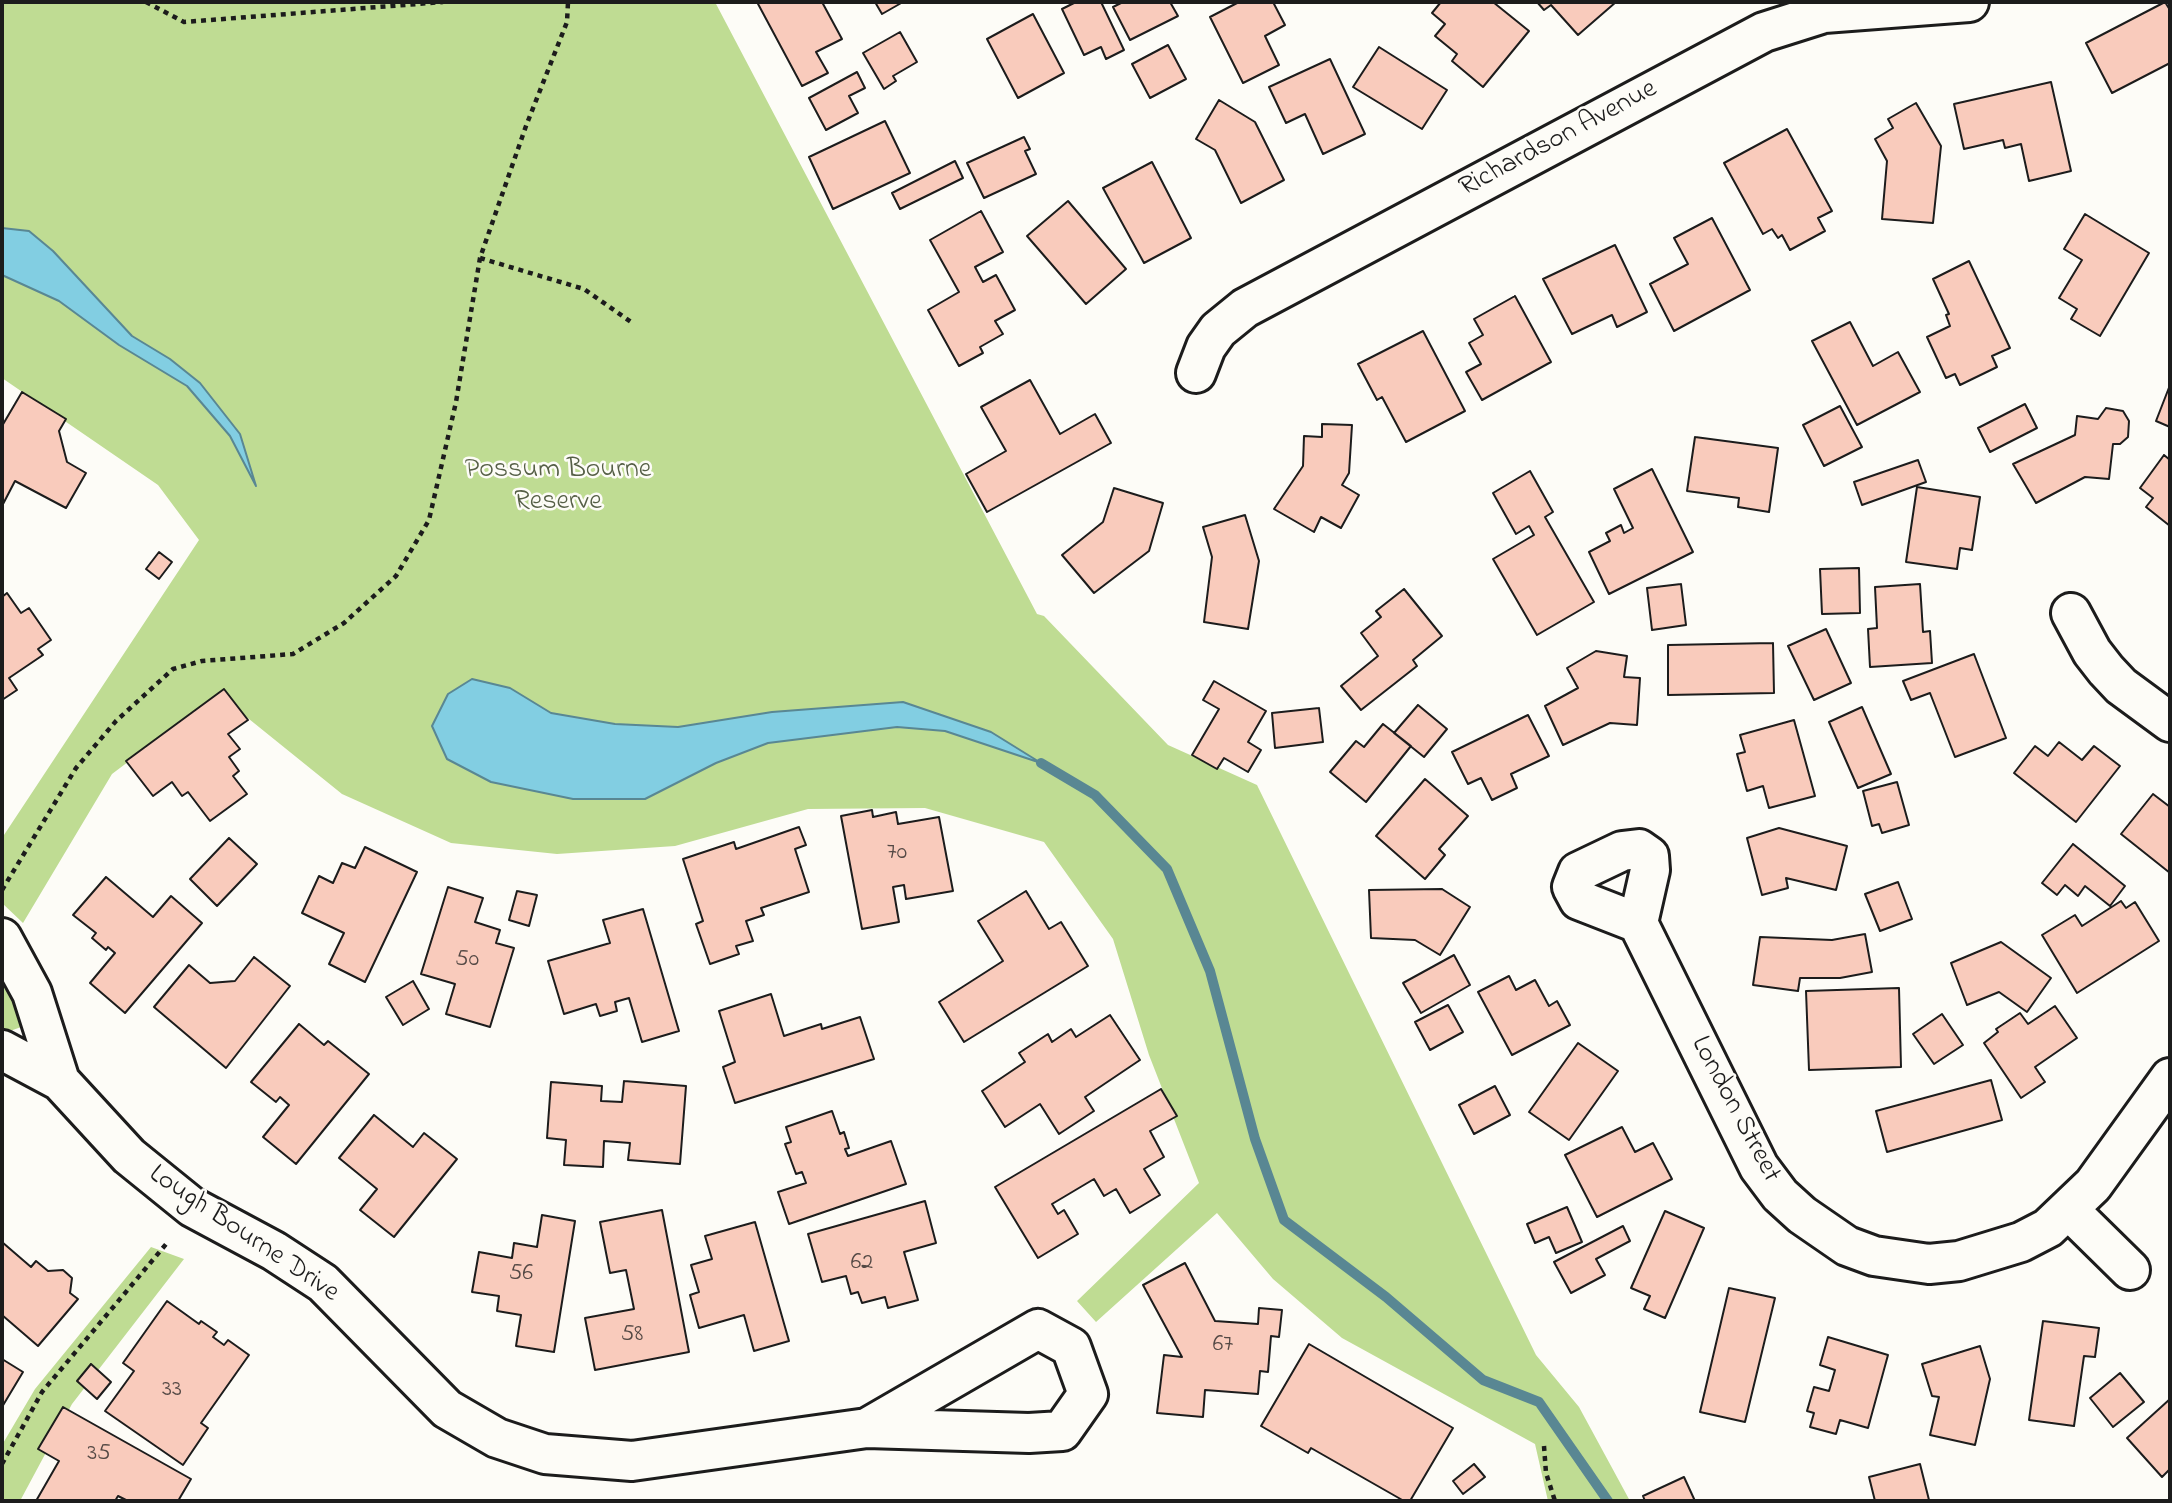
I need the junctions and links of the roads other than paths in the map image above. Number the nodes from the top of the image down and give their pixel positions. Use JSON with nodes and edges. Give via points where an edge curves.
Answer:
{"nodes":[{"id":1,"x":1969,"y":2,"type":"edge"},
{"id":2,"x":1196,"y":373,"type":"dead end"},
{"id":3,"x":2071,"y":613,"type":"dead end"},
{"id":4,"x":2170,"y":722,"type":"edge"},
{"id":5,"x":1638,"y":923,"type":"dead end"},
{"id":6,"x":2,"y":938,"type":"edge"},
{"id":7,"x":2,"y":1050,"type":"edge"},
{"id":8,"x":2170,"y":1078,"type":"edge"},
{"id":9,"x":60,"y":1081,"type":"junction"},
{"id":10,"x":2069,"y":1210,"type":"junction"},
{"id":11,"x":2130,"y":1270,"type":"dead end"},
{"id":12,"x":867,"y":1428,"type":"junction"}],
"edges":[{"from":1,"to":2,"type":"street","name":"Richardson Avenue","via":[[1835,12],[1764,32],[1245,307],[1218,330]]},
{"from":3,"to":4,"type":"street","via":[[2106,670]]},
{"from":5,"to":10,"type":"street","name":"London Street","via":[[1759,1167],[1780,1195],[1822,1231],[1874,1256],[1928,1264],[1959,1261],[2021,1242]]},
{"from":6,"to":9,"type":"street","name":"Lough Bourne Drive","via":[[32,993]]},
{"from":7,"to":9,"type":"street","name":"Lough Bourne Drive"},
{"from":8,"to":10,"type":"street","name":"London Street","via":[[2093,1185]]},
{"from":9,"to":12,"type":"street","name":"Lough Bourne Drive","via":[[129,1156],[192,1207],[323,1283],[447,1409],[497,1438],[545,1454],[632,1461]]},
{"from":10,"to":11,"type":"street"},
{"from":12,"to":12,"type":"street","name":"Lough Bourne Drive","via":[[1038,1329],[1071,1347],[1088,1394],[1062,1432]]}]}
